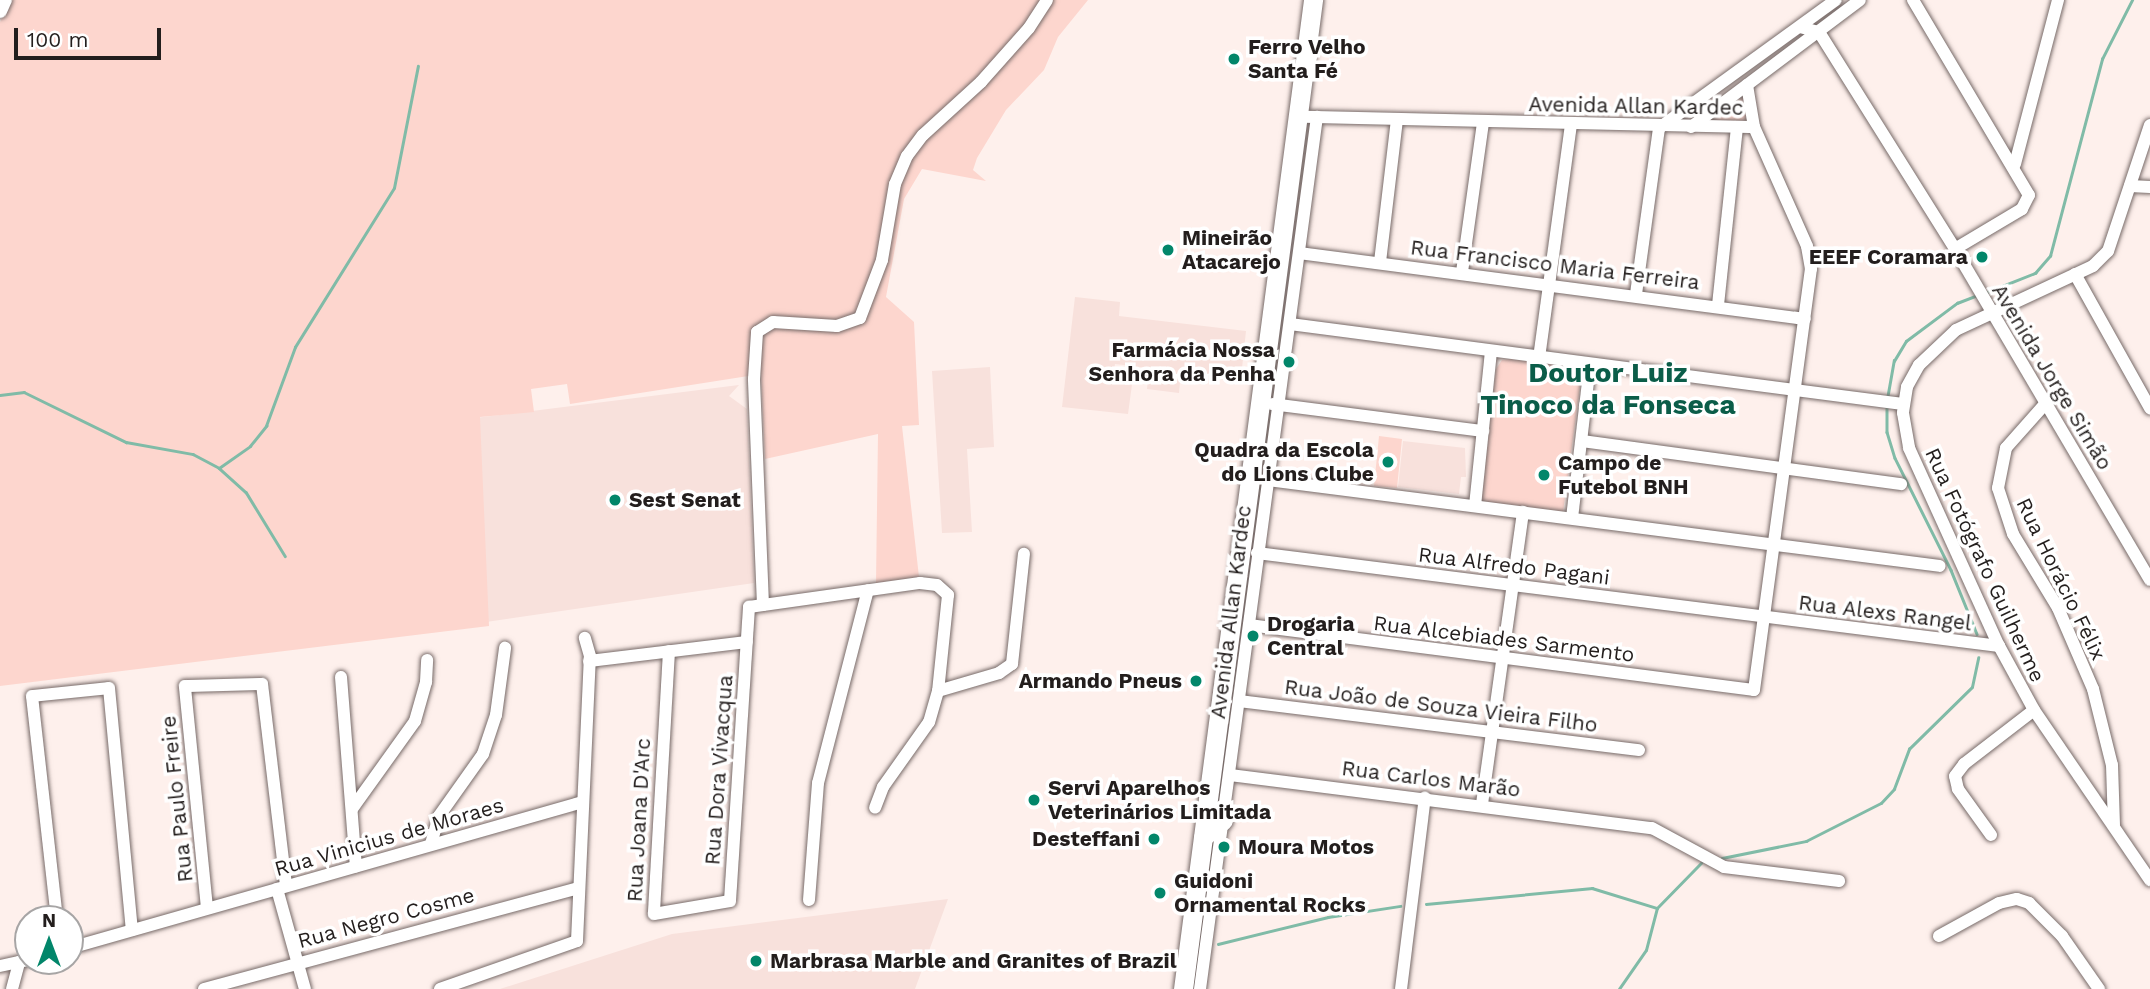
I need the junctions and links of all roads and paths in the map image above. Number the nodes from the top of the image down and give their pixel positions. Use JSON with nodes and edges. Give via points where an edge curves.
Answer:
{"nodes":[{"id":1,"x":5,"y":0,"type":"edge"},
{"id":2,"x":1047,"y":0,"type":"edge"},
{"id":3,"x":1313,"y":0,"type":"edge"},
{"id":4,"x":1836,"y":0,"type":"edge"},
{"id":5,"x":1860,"y":0,"type":"edge"},
{"id":6,"x":1913,"y":0,"type":"edge"},
{"id":7,"x":2058,"y":0,"type":"edge"},
{"id":8,"x":0,"y":11,"type":"edge"},
{"id":9,"x":1800,"y":27,"type":"junction"},
{"id":10,"x":1819,"y":32,"type":"junction"},
{"id":11,"x":1767,"y":51,"type":"junction"},
{"id":12,"x":1776,"y":63,"type":"junction"},
{"id":13,"x":1747,"y":85,"type":"junction"},
{"id":14,"x":1308,"y":117,"type":"junction"},
{"id":15,"x":1397,"y":120,"type":"junction"},
{"id":16,"x":1483,"y":122,"type":"junction"},
{"id":17,"x":1571,"y":125,"type":"junction"},
{"id":18,"x":2150,"y":125,"type":"edge"},
{"id":19,"x":1691,"y":127,"type":"junction"},
{"id":20,"x":1737,"y":127,"type":"junction"},
{"id":21,"x":1754,"y":127,"type":"junction"},
{"id":22,"x":1659,"y":128,"type":"junction"},
{"id":23,"x":2015,"y":164,"type":"junction"},
{"id":24,"x":2130,"y":186,"type":"junction"},
{"id":25,"x":2150,"y":187,"type":"edge"},
{"id":26,"x":1955,"y":249,"type":"junction"},
{"id":27,"x":1299,"y":253,"type":"junction"},
{"id":28,"x":1380,"y":262,"type":"junction"},
{"id":29,"x":1462,"y":272,"type":"junction"},
{"id":30,"x":2074,"y":274,"type":"junction"},
{"id":31,"x":1549,"y":283,"type":"junction"},
{"id":32,"x":1636,"y":294,"type":"junction"},
{"id":33,"x":1984,"y":301,"type":"junction"},
{"id":34,"x":1718,"y":305,"type":"junction"},
{"id":35,"x":1805,"y":319,"type":"junction"},
{"id":36,"x":1290,"y":324,"type":"junction"},
{"id":37,"x":1491,"y":352,"type":"junction"},
{"id":38,"x":1539,"y":358,"type":"junction"},
{"id":39,"x":1590,"y":364,"type":"junction"},
{"id":40,"x":1795,"y":390,"type":"junction"},
{"id":41,"x":1278,"y":402,"type":"junction"},
{"id":42,"x":1893,"y":402,"type":"junction"},
{"id":43,"x":2045,"y":404,"type":"junction"},
{"id":44,"x":1259,"y":408,"type":"junction"},
{"id":45,"x":2150,"y":408,"type":"edge"},
{"id":46,"x":1482,"y":430,"type":"junction"},
{"id":47,"x":1582,"y":440,"type":"junction"},
{"id":48,"x":1786,"y":468,"type":"junction"},
{"id":49,"x":1268,"y":480,"type":"junction"},
{"id":50,"x":1901,"y":484,"type":"dead end"},
{"id":51,"x":1475,"y":506,"type":"junction"},
{"id":52,"x":1523,"y":512,"type":"junction"},
{"id":53,"x":1572,"y":518,"type":"junction"},
{"id":54,"x":1775,"y":544,"type":"junction"},
{"id":55,"x":1257,"y":553,"type":"junction"},
{"id":56,"x":1024,"y":554,"type":"dead end"},
{"id":57,"x":1940,"y":566,"type":"dead end"},
{"id":58,"x":2150,"y":580,"type":"edge"},
{"id":59,"x":1513,"y":584,"type":"junction"},
{"id":60,"x":868,"y":590,"type":"junction"},
{"id":61,"x":763,"y":604,"type":"junction"},
{"id":62,"x":1765,"y":618,"type":"junction"},
{"id":63,"x":1249,"y":625,"type":"junction"},
{"id":64,"x":585,"y":638,"type":"dead end"},
{"id":65,"x":747,"y":642,"type":"junction"},
{"id":66,"x":1999,"y":646,"type":"junction"},
{"id":67,"x":505,"y":648,"type":"dead end"},
{"id":68,"x":669,"y":651,"type":"junction"},
{"id":69,"x":1502,"y":659,"type":"junction"},
{"id":70,"x":427,"y":660,"type":"dead end"},
{"id":71,"x":589,"y":661,"type":"junction"},
{"id":72,"x":341,"y":677,"type":"dead end"},
{"id":73,"x":1755,"y":690,"type":"joint"},
{"id":74,"x":938,"y":691,"type":"junction"},
{"id":75,"x":1239,"y":701,"type":"junction"},
{"id":76,"x":2034,"y":710,"type":"junction"},
{"id":77,"x":1492,"y":730,"type":"junction"},
{"id":78,"x":1639,"y":750,"type":"dead end"},
{"id":79,"x":1230,"y":775,"type":"junction"},
{"id":80,"x":1425,"y":797,"type":"junction"},
{"id":81,"x":583,"y":802,"type":"junction"},
{"id":82,"x":1482,"y":804,"type":"junction"},
{"id":83,"x":875,"y":808,"type":"dead end"},
{"id":84,"x":352,"y":809,"type":"junction"},
{"id":85,"x":1223,"y":820,"type":"junction"},
{"id":86,"x":2114,"y":826,"type":"junction"},
{"id":87,"x":1991,"y":835,"type":"dead end"},
{"id":88,"x":1203,"y":837,"type":"junction"},
{"id":89,"x":431,"y":844,"type":"junction"},
{"id":90,"x":356,"y":866,"type":"junction"},
{"id":91,"x":2150,"y":880,"type":"edge"},
{"id":92,"x":1839,"y":881,"type":"dead end"},
{"id":93,"x":281,"y":888,"type":"junction"},
{"id":94,"x":579,"y":888,"type":"junction"},
{"id":95,"x":809,"y":900,"type":"dead end"},
{"id":96,"x":730,"y":901,"type":"joint"},
{"id":97,"x":55,"y":905,"type":"edge"},
{"id":98,"x":207,"y":908,"type":"junction"},
{"id":99,"x":132,"y":930,"type":"junction"},
{"id":100,"x":1939,"y":936,"type":"dead end"},
{"id":101,"x":84,"y":944,"type":"edge"},
{"id":102,"x":297,"y":961,"type":"junction"},
{"id":103,"x":204,"y":989,"type":"edge"},
{"id":104,"x":305,"y":989,"type":"edge"},
{"id":105,"x":440,"y":989,"type":"edge"},
{"id":106,"x":1184,"y":989,"type":"edge"},
{"id":107,"x":1200,"y":989,"type":"edge"},
{"id":108,"x":1401,"y":989,"type":"edge"},
{"id":109,"x":2099,"y":989,"type":"edge"}],
"edges":[{"from":1,"to":8,"type":"street"},
{"from":2,"to":61,"type":"street","via":[[1030,29],[907,156],[895,184],[882,260],[860,318],[837,326],[773,322],[757,331],[754,379]]},
{"from":3,"to":14,"type":"highway"},
{"from":4,"to":9,"type":"street"},
{"from":5,"to":10,"type":"street"},
{"from":6,"to":23,"type":"street"},
{"from":7,"to":23,"type":"street"},
{"from":9,"to":10,"type":"street"},
{"from":9,"to":11,"type":"street"},
{"from":10,"to":12,"type":"street"},
{"from":10,"to":26,"type":"street","name":"Avenida Jorge Simão"},
{"from":11,"to":12,"type":"street"},
{"from":11,"to":22,"type":"street"},
{"from":12,"to":13,"type":"street"},
{"from":13,"to":19,"type":"street"},
{"from":13,"to":21,"type":"street"},
{"from":14,"to":15,"type":"street","name":"Avenida Allan Kardec"},
{"from":14,"to":27,"type":"street","name":"Avenida Allan Kardec"},
{"from":14,"to":44,"type":"highway"},
{"from":15,"to":16,"type":"street","name":"Avenida Allan Kardec"},
{"from":15,"to":28,"type":"street"},
{"from":16,"to":17,"type":"street","name":"Avenida Allan Kardec"},
{"from":16,"to":29,"type":"street"},
{"from":17,"to":22,"type":"street","name":"Avenida Allan Kardec"},
{"from":17,"to":31,"type":"street"},
{"from":18,"to":24,"type":"street"},
{"from":19,"to":20,"type":"street","name":"Avenida Allan Kardec"},
{"from":19,"to":22,"type":"street","name":"Avenida Allan Kardec"},
{"from":20,"to":21,"type":"street","name":"Avenida Allan Kardec"},
{"from":20,"to":34,"type":"street"},
{"from":21,"to":35,"type":"street","name":"Avenida Allan Kardec","via":[[1811,255]]},
{"from":22,"to":32,"type":"street"},
{"from":23,"to":26,"type":"street","via":[[2028,188],[2028,201]]},
{"from":24,"to":25,"type":"street"},
{"from":24,"to":30,"type":"street","via":[[2108,251]]},
{"from":26,"to":33,"type":"street","name":"Avenida Jorge Simão"},
{"from":27,"to":28,"type":"street","name":"Rua Francisco Maria Ferreira"},
{"from":27,"to":36,"type":"street","name":"Avenida Allan Kardec"},
{"from":28,"to":29,"type":"street","name":"Rua Francisco Maria Ferreira"},
{"from":29,"to":31,"type":"street","name":"Rua Francisco Maria Ferreira"},
{"from":30,"to":33,"type":"street"},
{"from":30,"to":45,"type":"street"},
{"from":31,"to":32,"type":"street","name":"Rua Francisco Maria Ferreira"},
{"from":31,"to":38,"type":"street"},
{"from":32,"to":34,"type":"street","name":"Rua Francisco Maria Ferreira"},
{"from":33,"to":42,"type":"street","via":[[1935,347]]},
{"from":33,"to":43,"type":"street","name":"Avenida Jorge Simão"},
{"from":34,"to":35,"type":"street","name":"Rua Francisco Maria Ferreira"},
{"from":35,"to":40,"type":"street","name":"Avenida Allan Kardec"},
{"from":36,"to":37,"type":"street"},
{"from":36,"to":41,"type":"street","name":"Avenida Allan Kardec"},
{"from":37,"to":38,"type":"street"},
{"from":37,"to":46,"type":"street"},
{"from":38,"to":39,"type":"street"},
{"from":39,"to":40,"type":"street"},
{"from":39,"to":47,"type":"street"},
{"from":40,"to":42,"type":"street"},
{"from":40,"to":48,"type":"street","name":"Avenida Allan Kardec"},
{"from":41,"to":44,"type":"street"},
{"from":41,"to":46,"type":"street"},
{"from":41,"to":49,"type":"street","name":"Avenida Allan Kardec"},
{"from":42,"to":66,"type":"street","name":"Rua Fotógrafo Guilherme","via":[[1909,448]]},
{"from":43,"to":58,"type":"street","name":"Avenida Jorge Simão"},
{"from":43,"to":86,"type":"street","name":"Rua Horácio Félix","via":[[2006,448],[1998,488],[2013,534],[2058,608],[2093,689],[2112,765]]},
{"from":44,"to":88,"type":"highway"},
{"from":46,"to":51,"type":"street"},
{"from":47,"to":48,"type":"street"},
{"from":47,"to":53,"type":"street"},
{"from":48,"to":50,"type":"street"},
{"from":48,"to":54,"type":"street","name":"Avenida Allan Kardec"},
{"from":49,"to":51,"type":"street"},
{"from":49,"to":55,"type":"street","name":"Avenida Allan Kardec"},
{"from":51,"to":52,"type":"street"},
{"from":52,"to":53,"type":"street"},
{"from":52,"to":59,"type":"street"},
{"from":53,"to":54,"type":"street"},
{"from":54,"to":57,"type":"street"},
{"from":54,"to":62,"type":"street","name":"Avenida Allan Kardec"},
{"from":55,"to":59,"type":"street","name":"Rua Alfredo Pagani"},
{"from":55,"to":63,"type":"street","name":"Avenida Allan Kardec"},
{"from":56,"to":74,"type":"street","via":[[1012,664],[999,673]]},
{"from":59,"to":62,"type":"street","name":"Rua Alfredo Pagani"},
{"from":59,"to":69,"type":"street"},
{"from":60,"to":61,"type":"street"},
{"from":60,"to":74,"type":"street","via":[[929,583],[948,595]]},
{"from":60,"to":95,"type":"street","via":[[818,783]]},
{"from":61,"to":65,"type":"street","via":[[749,607]]},
{"from":62,"to":66,"type":"street","name":"Rua Alexs Rangel"},
{"from":62,"to":73,"type":"street","name":"Avenida Allan Kardec"},
{"from":63,"to":69,"type":"street","name":"Rua Alcebiades Sarmento"},
{"from":63,"to":75,"type":"street","name":"Avenida Allan Kardec"},
{"from":64,"to":71,"type":"street"},
{"from":65,"to":68,"type":"street"},
{"from":65,"to":96,"type":"street","name":"Rua Dora Vivacqua"},
{"from":66,"to":76,"type":"street","name":"Rua Fotógrafo Guilherme"},
{"from":67,"to":89,"type":"street","via":[[496,715],[483,754],[439,816]]},
{"from":68,"to":71,"type":"street"},
{"from":68,"to":96,"type":"street","name":"Rua Joana D'Arc","via":[[654,914]]},
{"from":69,"to":73,"type":"street","name":"Rua Alcebiades Sarmento"},
{"from":69,"to":77,"type":"street"},
{"from":70,"to":84,"type":"street","via":[[415,721]]},
{"from":71,"to":81,"type":"street"},
{"from":72,"to":84,"type":"street"},
{"from":74,"to":83,"type":"street","via":[[929,722],[883,787]]},
{"from":75,"to":77,"type":"street","name":"Rua João de Souza Vieira Filho"},
{"from":75,"to":79,"type":"street","name":"Avenida Allan Kardec"},
{"from":76,"to":86,"type":"street","name":"Rua Fotógrafo Guilherme"},
{"from":76,"to":87,"type":"street","via":[[1955,776],[1958,789]]},
{"from":77,"to":78,"type":"street","name":"Rua João de Souza Vieira Filho"},
{"from":77,"to":82,"type":"street"},
{"from":79,"to":80,"type":"street","name":"Rua Carlos Marão"},
{"from":79,"to":85,"type":"street","name":"Avenida Allan Kardec"},
{"from":80,"to":82,"type":"street","name":"Rua Carlos Marão"},
{"from":80,"to":108,"type":"street"},
{"from":81,"to":89,"type":"street","name":"Rua Vinicius de Moraes"},
{"from":81,"to":94,"type":"street"},
{"from":82,"to":92,"type":"street","name":"Rua Carlos Marão","via":[[1652,828],[1724,867]]},
{"from":84,"to":90,"type":"street"},
{"from":85,"to":88,"type":"highway"},
{"from":85,"to":107,"type":"street","name":"Avenida Allan Kardec"},
{"from":86,"to":91,"type":"street","name":"Rua Fotógrafo Guilherme"},
{"from":88,"to":106,"type":"highway"},
{"from":89,"to":90,"type":"street","name":"Rua Vinicius de Moraes"},
{"from":90,"to":93,"type":"street","name":"Rua Vinicius de Moraes"},
{"from":93,"to":98,"type":"street","name":"Rua Vinicius de Moraes"},
{"from":93,"to":98,"type":"street","name":"Rua Paulo Freire","via":[[262,684],[185,686]]},
{"from":93,"to":102,"type":"street"},
{"from":94,"to":102,"type":"street","name":"Rua Negro Cosme"},
{"from":94,"to":105,"type":"street","via":[[577,941]]},
{"from":97,"to":99,"type":"street","via":[[32,696],[109,688]]},
{"from":98,"to":99,"type":"street","name":"Rua Vinicius de Moraes"},
{"from":99,"to":101,"type":"street","name":"Rua Vinicius de Moraes"},
{"from":100,"to":109,"type":"street","via":[[1999,903],[2017,899],[2029,903],[2062,936]]},
{"from":102,"to":103,"type":"street","name":"Rua Negro Cosme"},
{"from":102,"to":104,"type":"street"}]}
